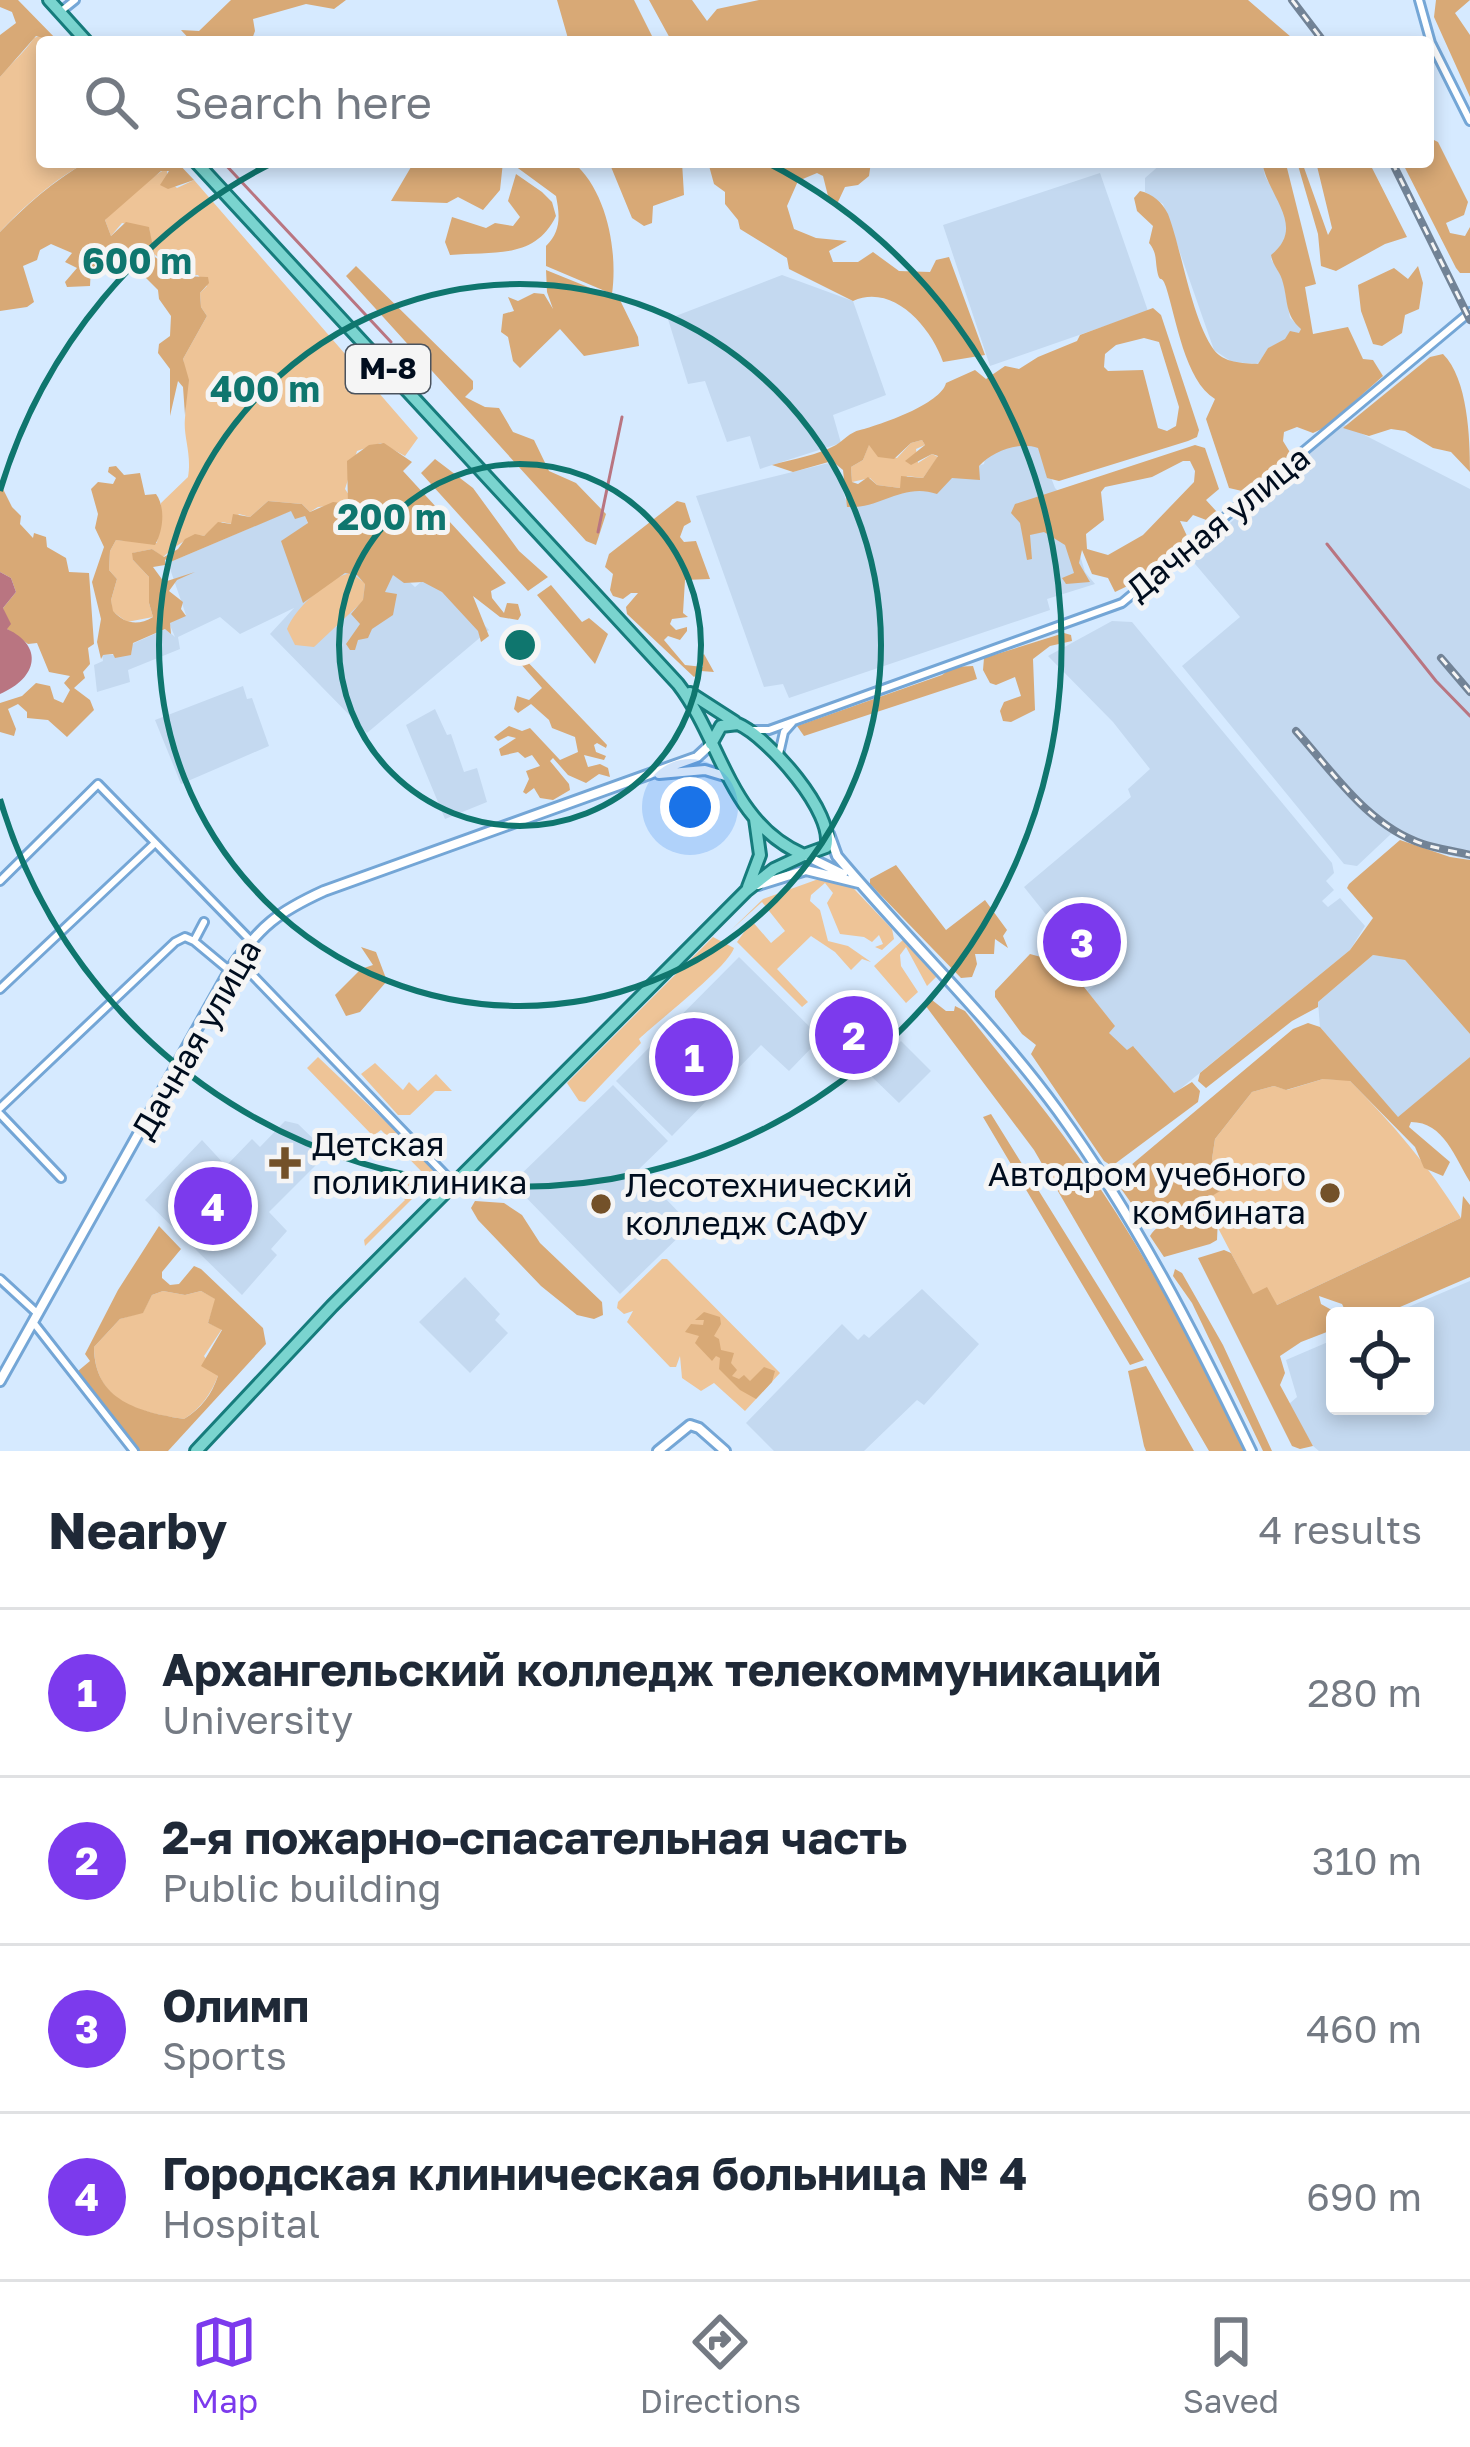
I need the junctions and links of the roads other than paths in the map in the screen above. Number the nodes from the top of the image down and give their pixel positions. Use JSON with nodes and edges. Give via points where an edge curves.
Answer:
{"nodes":[{"id":1,"x":49,"y":0,"type":"edge"},
{"id":2,"x":75,"y":0,"type":"edge"},
{"id":3,"x":1419,"y":0,"type":"edge"},
{"id":4,"x":60,"y":12,"type":"junction"},
{"id":5,"x":82,"y":36,"type":"edge"},
{"id":6,"x":1429,"y":36,"type":"edge"},
{"id":7,"x":1434,"y":49,"type":"edge"},
{"id":8,"x":1470,"y":121,"type":"edge"},
{"id":9,"x":202,"y":168,"type":"edge"},
{"id":10,"x":1470,"y":312,"type":"edge"},
{"id":11,"x":678,"y":684,"type":"junction"},
{"id":12,"x":794,"y":721,"type":"junction"},
{"id":13,"x":738,"y":724,"type":"junction"},
{"id":14,"x":751,"y":730,"type":"junction"},
{"id":15,"x":711,"y":744,"type":"junction"},
{"id":16,"x":779,"y":758,"type":"junction"},
{"id":17,"x":725,"y":776,"type":"junction"},
{"id":18,"x":640,"y":777,"type":"junction"},
{"id":19,"x":752,"y":814,"type":"junction"},
{"id":20,"x":829,"y":834,"type":"junction"},
{"id":21,"x":154,"y":844,"type":"junction"},
{"id":22,"x":804,"y":855,"type":"junction"},
{"id":23,"x":0,"y":881,"type":"edge"},
{"id":24,"x":860,"y":884,"type":"junction"},
{"id":25,"x":746,"y":890,"type":"junction"},
{"id":26,"x":204,"y":922,"type":"dead end"},
{"id":27,"x":250,"y":940,"type":"junction"},
{"id":28,"x":194,"y":941,"type":"junction"},
{"id":29,"x":238,"y":959,"type":"junction"},
{"id":30,"x":230,"y":971,"type":"junction"},
{"id":31,"x":0,"y":989,"type":"edge"},
{"id":32,"x":0,"y":1111,"type":"edge"},
{"id":33,"x":62,"y":1178,"type":"dead end"},
{"id":34,"x":454,"y":1184,"type":"junction"},
{"id":35,"x":0,"y":1279,"type":"edge"},
{"id":36,"x":35,"y":1318,"type":"junction"},
{"id":37,"x":0,"y":1381,"type":"edge"},
{"id":38,"x":134,"y":1451,"type":"edge"},
{"id":39,"x":196,"y":1451,"type":"edge"},
{"id":40,"x":658,"y":1451,"type":"edge"},
{"id":41,"x":725,"y":1451,"type":"edge"},
{"id":42,"x":1251,"y":1451,"type":"edge"}],
"edges":[{"from":1,"to":4,"type":"main road"},
{"from":2,"to":4,"type":"street"},
{"from":3,"to":6,"type":"street"},
{"from":4,"to":5,"type":"main road"},
{"from":7,"to":8,"type":"street"},
{"from":9,"to":11,"type":"main road","number":"М-8"},
{"from":10,"to":12,"type":"street","name":"Дачная улица","via":[[1122,603]]},
{"from":11,"to":13,"type":"main road","number":"М-8"},
{"from":11,"to":15,"type":"main road","number":"М-8"},
{"from":12,"to":14,"type":"street","name":"Дачная улица"},
{"from":12,"to":16,"type":"street"},
{"from":13,"to":14,"type":"main road","number":"М-8"},
{"from":13,"to":15,"type":"main road","via":[[721,726]]},
{"from":14,"to":16,"type":"main road","number":"М-8"},
{"from":15,"to":17,"type":"main road","number":"М-8"},
{"from":15,"to":18,"type":"street","name":"Дачная улица"},
{"from":16,"to":20,"type":"main road","number":"М-8"},
{"from":17,"to":18,"type":"street","name":"Дачная улица","via":[[705,770]]},
{"from":17,"to":19,"type":"main road","number":"М-8"},
{"from":18,"to":27,"type":"street","name":"Дачная улица","via":[[324,891],[274,915]]},
{"from":19,"to":22,"type":"main road","number":"М-8"},
{"from":19,"to":25,"type":"main road","via":[[760,855]]},
{"from":20,"to":22,"type":"main road","via":[[826,848]]},
{"from":20,"to":24,"type":"street"},
{"from":21,"to":23,"type":"street","via":[[98,784]]},
{"from":21,"to":27,"type":"street"},
{"from":21,"to":31,"type":"street"},
{"from":22,"to":24,"type":"street"},
{"from":22,"to":25,"type":"main road"},
{"from":24,"to":25,"type":"street","via":[[806,870]]},
{"from":24,"to":42,"type":"street","via":[[970,999],[1058,1110],[1139,1232]]},
{"from":25,"to":34,"type":"main road"},
{"from":26,"to":28,"type":"street"},
{"from":27,"to":29,"type":"street","name":"Дачная улица"},
{"from":28,"to":30,"type":"street"},
{"from":28,"to":32,"type":"street","via":[[175,942]]},
{"from":29,"to":30,"type":"street","name":"Дачная улица"},
{"from":29,"to":34,"type":"street"},
{"from":30,"to":36,"type":"street","name":"Дачная улица"},
{"from":32,"to":33,"type":"street"},
{"from":34,"to":39,"type":"main road"},
{"from":35,"to":36,"type":"street"},
{"from":36,"to":37,"type":"street","name":"Дачная улица"},
{"from":36,"to":38,"type":"street"},
{"from":40,"to":41,"type":"street","via":[[690,1425]]}]}
